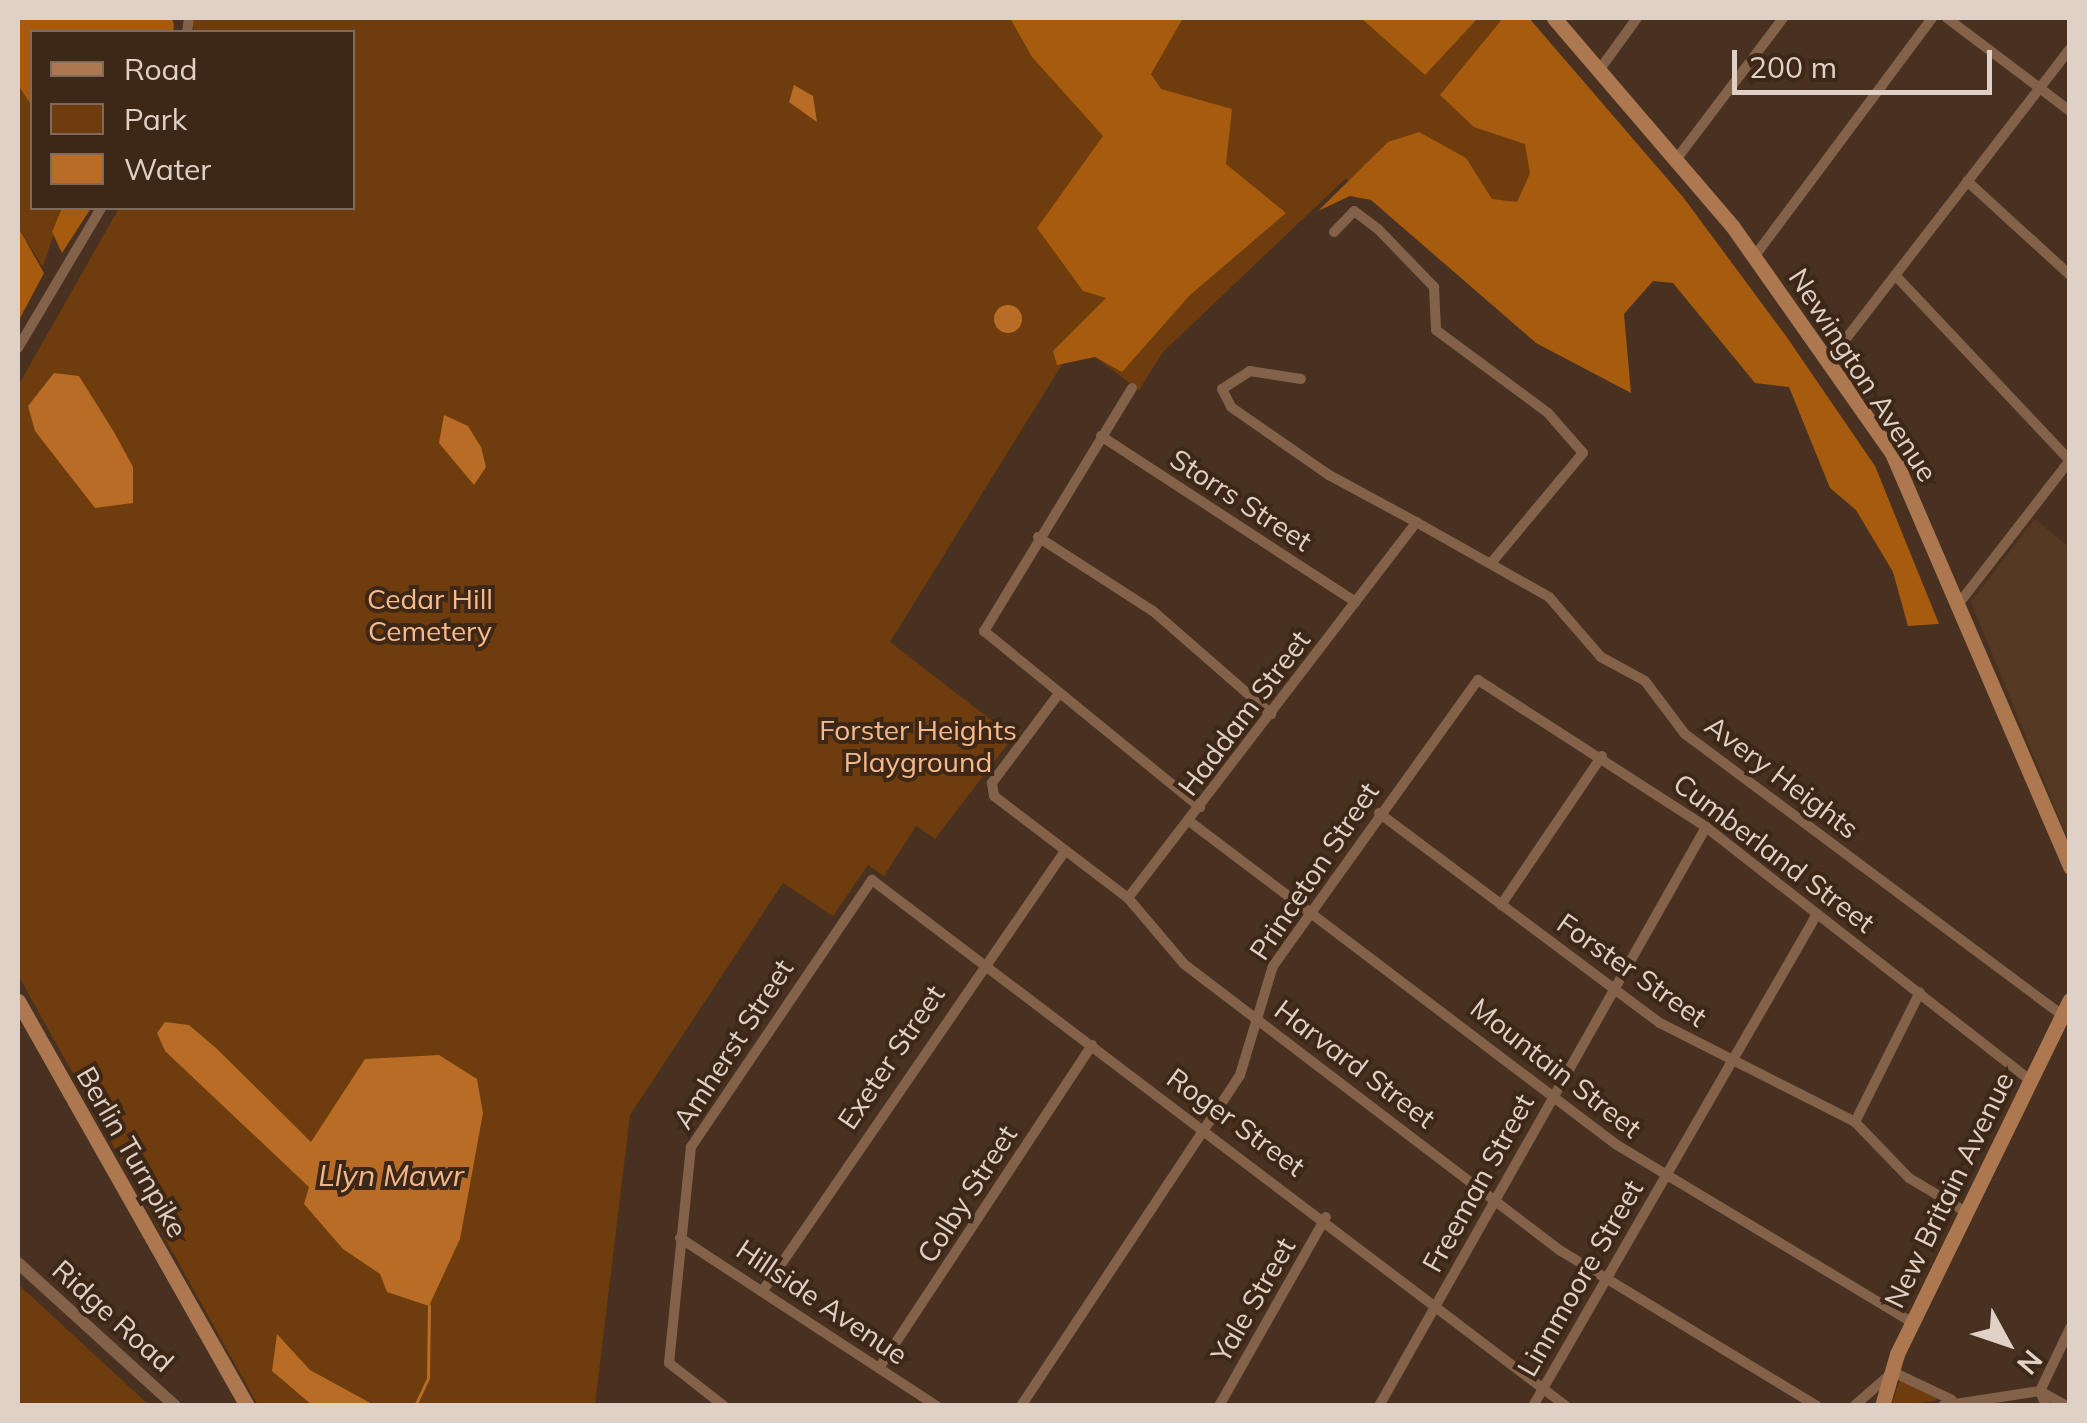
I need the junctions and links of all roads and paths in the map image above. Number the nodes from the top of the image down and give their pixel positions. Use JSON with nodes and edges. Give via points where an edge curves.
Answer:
{"nodes":[{"id":1,"x":1554,"y":18,"type":"edge"},
{"id":2,"x":1637,"y":18,"type":"edge"},
{"id":3,"x":1783,"y":18,"type":"edge"},
{"id":4,"x":1932,"y":18,"type":"edge"},
{"id":5,"x":1946,"y":18,"type":"edge"},
{"id":6,"x":2070,"y":48,"type":"edge"},
{"id":7,"x":1600,"y":70,"type":"junction"},
{"id":8,"x":2039,"y":87,"type":"junction"},
{"id":9,"x":2070,"y":111,"type":"edge"},
{"id":10,"x":1678,"y":157,"type":"junction"},
{"id":11,"x":1966,"y":181,"type":"junction"},
{"id":12,"x":100,"y":210,"type":"edge"},
{"id":13,"x":1334,"y":232,"type":"dead end"},
{"id":14,"x":1754,"y":257,"type":"junction"},
{"id":15,"x":1895,"y":275,"type":"junction"},
{"id":16,"x":2070,"y":275,"type":"edge"},
{"id":17,"x":18,"y":348,"type":"edge"},
{"id":18,"x":1828,"y":362,"type":"junction"},
{"id":19,"x":1300,"y":379,"type":"dead end"},
{"id":20,"x":1132,"y":388,"type":"dead end"},
{"id":21,"x":1101,"y":436,"type":"junction"},
{"id":22,"x":2069,"y":461,"type":"edge"},
{"id":23,"x":1416,"y":522,"type":"junction"},
{"id":24,"x":1038,"y":537,"type":"junction"},
{"id":25,"x":1492,"y":562,"type":"junction"},
{"id":26,"x":1356,"y":602,"type":"junction"},
{"id":27,"x":1960,"y":602,"type":"junction"},
{"id":28,"x":1478,"y":680,"type":"joint"},
{"id":29,"x":1057,"y":696,"type":"junction"},
{"id":30,"x":1271,"y":714,"type":"junction"},
{"id":31,"x":1602,"y":756,"type":"junction"},
{"id":32,"x":1200,"y":807,"type":"junction"},
{"id":33,"x":1379,"y":813,"type":"junction"},
{"id":34,"x":1190,"y":822,"type":"junction"},
{"id":35,"x":1706,"y":826,"type":"junction"},
{"id":36,"x":1065,"y":851,"type":"junction"},
{"id":37,"x":2070,"y":867,"type":"edge"},
{"id":38,"x":874,"y":880,"type":"joint"},
{"id":39,"x":1128,"y":898,"type":"junction"},
{"id":40,"x":1500,"y":905,"type":"junction"},
{"id":41,"x":1311,"y":911,"type":"junction"},
{"id":42,"x":1818,"y":914,"type":"junction"},
{"id":43,"x":982,"y":961,"type":"junction"},
{"id":44,"x":1614,"y":988,"type":"junction"},
{"id":45,"x":1920,"y":992,"type":"junction"},
{"id":46,"x":2070,"y":1000,"type":"edge"},
{"id":47,"x":18,"y":1001,"type":"edge"},
{"id":48,"x":2062,"y":1015,"type":"junction"},
{"id":49,"x":1257,"y":1019,"type":"junction"},
{"id":50,"x":1092,"y":1045,"type":"junction"},
{"id":51,"x":1733,"y":1061,"type":"junction"},
{"id":52,"x":2030,"y":1080,"type":"junction"},
{"id":53,"x":1554,"y":1093,"type":"junction"},
{"id":54,"x":1856,"y":1122,"type":"junction"},
{"id":55,"x":1206,"y":1127,"type":"junction"},
{"id":56,"x":1664,"y":1177,"type":"junction"},
{"id":57,"x":1497,"y":1196,"type":"junction"},
{"id":58,"x":1966,"y":1212,"type":"junction"},
{"id":59,"x":1326,"y":1217,"type":"junction"},
{"id":60,"x":680,"y":1238,"type":"junction"},
{"id":61,"x":18,"y":1263,"type":"edge"},
{"id":62,"x":1606,"y":1278,"type":"junction"},
{"id":63,"x":762,"y":1292,"type":"junction"},
{"id":64,"x":1437,"y":1303,"type":"junction"},
{"id":65,"x":1912,"y":1322,"type":"junction"},
{"id":66,"x":2070,"y":1328,"type":"edge"},
{"id":67,"x":879,"y":1368,"type":"junction"},
{"id":68,"x":1889,"y":1373,"type":"junction"},
{"id":69,"x":1545,"y":1384,"type":"junction"},
{"id":70,"x":2040,"y":1391,"type":"junction"},
{"id":71,"x":1947,"y":1403,"type":"edge"},
{"id":72,"x":174,"y":1406,"type":"edge"},
{"id":73,"x":247,"y":1406,"type":"edge"},
{"id":74,"x":724,"y":1406,"type":"edge"},
{"id":75,"x":937,"y":1406,"type":"edge"},
{"id":76,"x":1021,"y":1406,"type":"edge"},
{"id":77,"x":1219,"y":1406,"type":"edge"},
{"id":78,"x":1379,"y":1406,"type":"edge"},
{"id":79,"x":1533,"y":1406,"type":"edge"},
{"id":80,"x":1566,"y":1406,"type":"edge"},
{"id":81,"x":1817,"y":1406,"type":"edge"},
{"id":82,"x":1854,"y":1406,"type":"edge"},
{"id":83,"x":1882,"y":1406,"type":"edge"},
{"id":84,"x":2046,"y":1406,"type":"edge"},
{"id":85,"x":2067,"y":1406,"type":"edge"}],
"edges":[{"from":1,"to":7,"type":"main road","name":"Newington Avenue"},
{"from":2,"to":7,"type":"street"},
{"from":3,"to":10,"type":"street"},
{"from":4,"to":14,"type":"street"},
{"from":5,"to":8,"type":"street"},
{"from":6,"to":8,"type":"street"},
{"from":7,"to":10,"type":"main road","name":"Newington Avenue"},
{"from":8,"to":9,"type":"street"},
{"from":8,"to":11,"type":"street"},
{"from":10,"to":14,"type":"main road","name":"Newington Avenue"},
{"from":11,"to":15,"type":"street"},
{"from":11,"to":16,"type":"street"},
{"from":12,"to":17,"type":"street"},
{"from":13,"to":25,"type":"street","via":[[1354,211],[1378,229],[1434,287],[1436,330],[1548,413],[1583,453]]},
{"from":14,"to":18,"type":"main road","name":"Newington Avenue"},
{"from":15,"to":18,"type":"street"},
{"from":15,"to":22,"type":"street"},
{"from":18,"to":27,"type":"main road","name":"Newington Avenue","via":[[1904,475]]},
{"from":19,"to":23,"type":"street","name":"Avery Heights","via":[[1250,371],[1222,389],[1231,407],[1328,475]]},
{"from":20,"to":21,"type":"street"},
{"from":21,"to":24,"type":"street"},
{"from":21,"to":26,"type":"street","name":"Storrs Street"},
{"from":22,"to":27,"type":"street"},
{"from":23,"to":25,"type":"street","name":"Avery Heights"},
{"from":23,"to":26,"type":"street","name":"Haddam Street"},
{"from":24,"to":29,"type":"street","via":[[984,631]]},
{"from":24,"to":30,"type":"street","via":[[1153,611]]},
{"from":25,"to":48,"type":"street","name":"Avery Heights","via":[[1549,597],[1601,656],[1645,681],[1685,734]]},
{"from":26,"to":30,"type":"street","name":"Haddam Street"},
{"from":27,"to":37,"type":"main road","name":"Newington Avenue"},
{"from":28,"to":31,"type":"street","name":"Cumberland Street"},
{"from":28,"to":33,"type":"street","name":"Princeton Street"},
{"from":29,"to":32,"type":"street"},
{"from":29,"to":36,"type":"street","name":"Harvard Street","via":[[990,787]]},
{"from":30,"to":32,"type":"street","name":"Haddam Street"},
{"from":31,"to":35,"type":"street","name":"Cumberland Street"},
{"from":31,"to":40,"type":"street"},
{"from":32,"to":34,"type":"street","name":"Haddam Street"},
{"from":33,"to":40,"type":"street","name":"Forster Street"},
{"from":33,"to":41,"type":"street","name":"Princeton Street"},
{"from":34,"to":39,"type":"street","name":"Haddam Street"},
{"from":34,"to":41,"type":"street","name":"Mountain Street"},
{"from":35,"to":42,"type":"street","name":"Cumberland Street"},
{"from":35,"to":44,"type":"street","name":"Freeman Street"},
{"from":36,"to":39,"type":"street","name":"Harvard Street"},
{"from":36,"to":43,"type":"street","name":"Exeter Street"},
{"from":38,"to":43,"type":"street","name":"Roger Street"},
{"from":38,"to":60,"type":"street","name":"Amherst Street","via":[[691,1147]]},
{"from":39,"to":49,"type":"street","name":"Harvard Street","via":[[1164,946]]},
{"from":40,"to":44,"type":"street","name":"Forster Street"},
{"from":41,"to":49,"type":"street","name":"Princeton Street","via":[[1273,966]]},
{"from":41,"to":53,"type":"street","name":"Mountain Street"},
{"from":42,"to":45,"type":"street","name":"Cumberland Street"},
{"from":42,"to":51,"type":"street","name":"Linnmoore Street"},
{"from":43,"to":50,"type":"street","name":"Roger Street"},
{"from":43,"to":63,"type":"street","name":"Exeter Street"},
{"from":44,"to":51,"type":"street","name":"Forster Street"},
{"from":44,"to":53,"type":"street","name":"Freeman Street"},
{"from":45,"to":52,"type":"street","name":"Cumberland Street"},
{"from":45,"to":54,"type":"street"},
{"from":46,"to":48,"type":"main road","name":"New Britain Avenue"},
{"from":47,"to":73,"type":"main road","name":"Berlin Turnpike"},
{"from":48,"to":52,"type":"main road","name":"New Britain Avenue"},
{"from":49,"to":55,"type":"street","name":"Princeton Street","via":[[1240,1075]]},
{"from":49,"to":57,"type":"street","name":"Harvard Street"},
{"from":50,"to":55,"type":"street","name":"Roger Street"},
{"from":50,"to":67,"type":"street","name":"Colby Street"},
{"from":51,"to":54,"type":"street","name":"Forster Street"},
{"from":51,"to":56,"type":"street","name":"Linnmoore Street"},
{"from":52,"to":58,"type":"main road","name":"New Britain Avenue"},
{"from":53,"to":56,"type":"street","name":"Mountain Street"},
{"from":53,"to":57,"type":"street","name":"Freeman Street"},
{"from":54,"to":58,"type":"street","name":"Forster Street","via":[[1909,1178]]},
{"from":55,"to":59,"type":"street","name":"Roger Street"},
{"from":55,"to":76,"type":"street","name":"Princeton Street"},
{"from":56,"to":62,"type":"street","name":"Linnmoore Street"},
{"from":56,"to":65,"type":"street","name":"Mountain Street"},
{"from":57,"to":62,"type":"street","name":"Harvard Street"},
{"from":57,"to":64,"type":"street","name":"Freeman Street"},
{"from":58,"to":65,"type":"main road","name":"New Britain Avenue"},
{"from":59,"to":64,"type":"street","name":"Roger Street"},
{"from":59,"to":77,"type":"street","name":"Yale Street"},
{"from":60,"to":63,"type":"street","name":"Hillside Avenue"},
{"from":60,"to":74,"type":"street","name":"Amherst Street","via":[[669,1362]]},
{"from":61,"to":72,"type":"street","name":"Ridge Road"},
{"from":62,"to":69,"type":"street","name":"Linnmoore Street"},
{"from":62,"to":81,"type":"street","name":"Harvard Street"},
{"from":63,"to":67,"type":"street","name":"Hillside Avenue"},
{"from":64,"to":69,"type":"street","name":"Roger Street"},
{"from":64,"to":78,"type":"street","name":"Freeman Street"},
{"from":65,"to":68,"type":"main road","name":"New Britain Avenue"},
{"from":66,"to":70,"type":"street"},
{"from":67,"to":75,"type":"street","name":"Hillside Avenue"},
{"from":68,"to":71,"type":"street"},
{"from":68,"to":82,"type":"street"},
{"from":68,"to":83,"type":"main road","name":"New Britain Avenue"},
{"from":69,"to":79,"type":"street","name":"Linnmoore Street"},
{"from":69,"to":80,"type":"street","name":"Roger Street"},
{"from":70,"to":71,"type":"street"},
{"from":70,"to":84,"type":"street"},
{"from":70,"to":85,"type":"street"}]}
